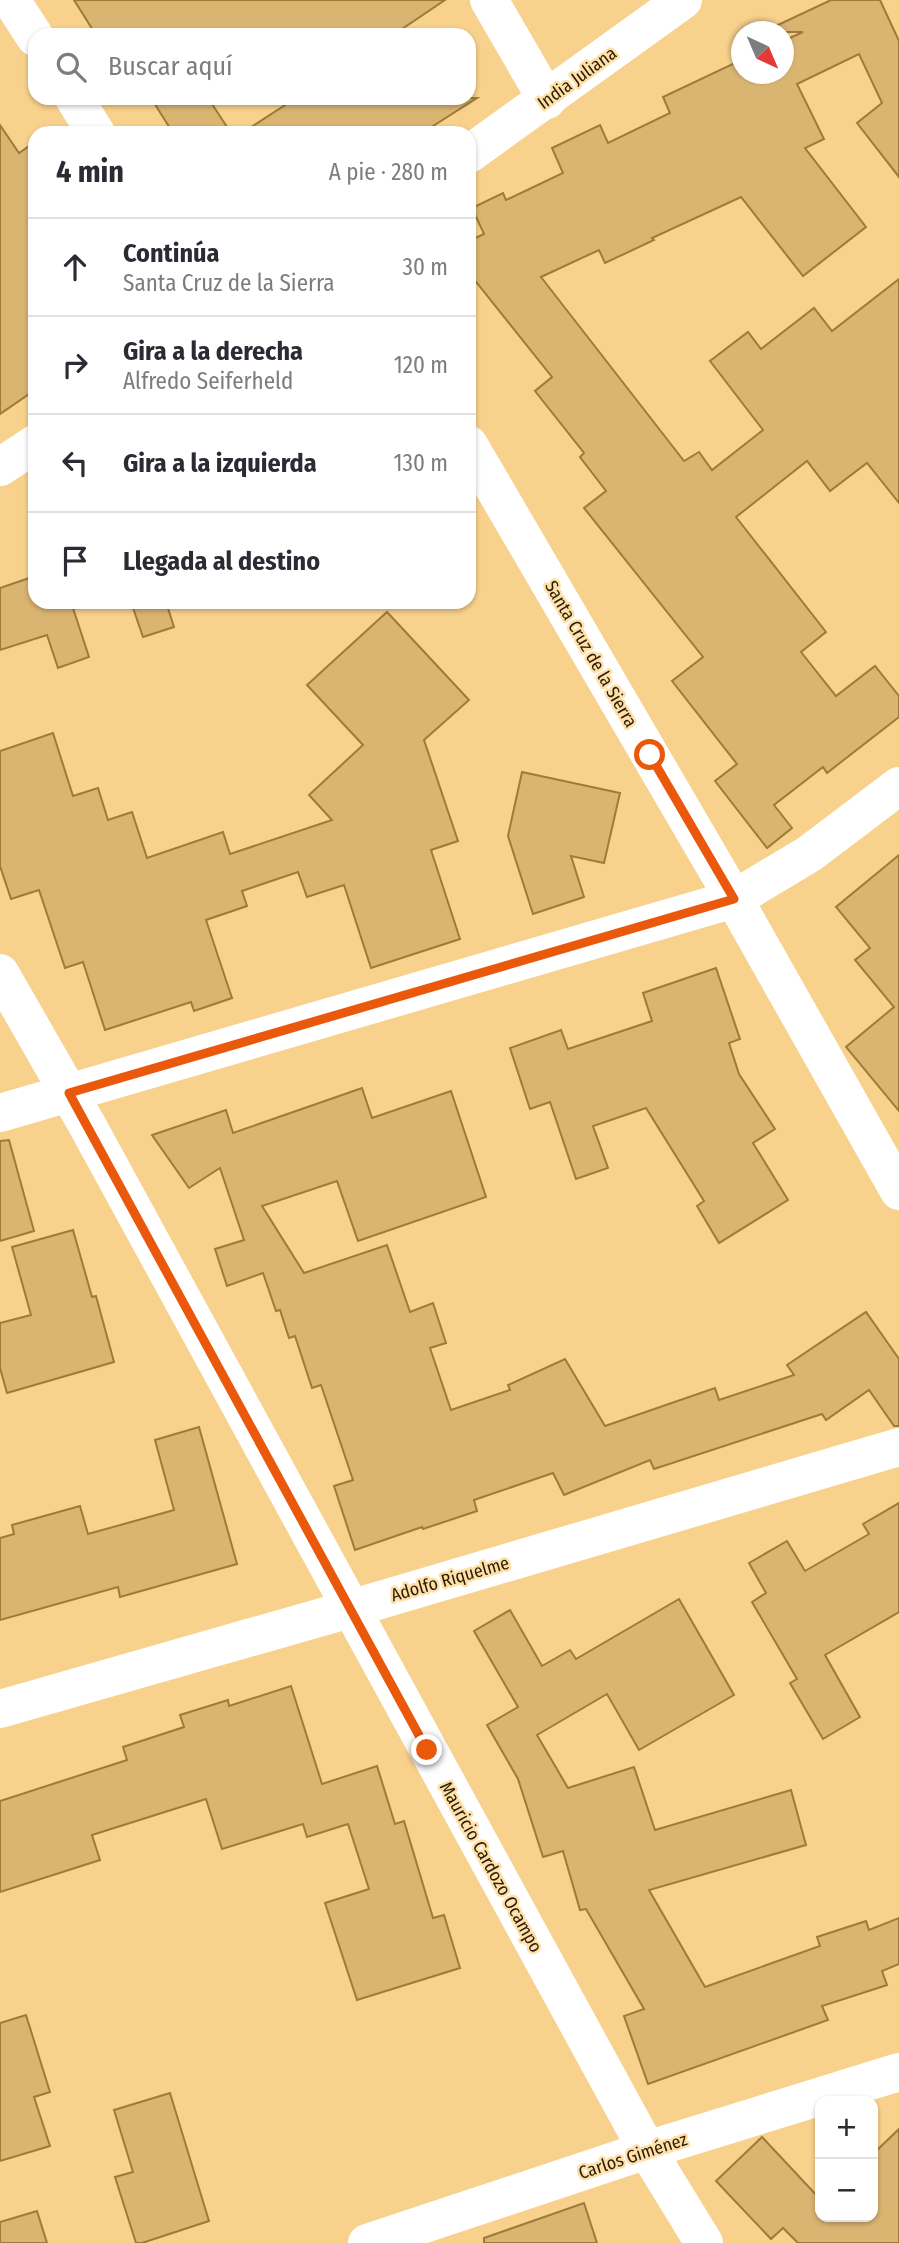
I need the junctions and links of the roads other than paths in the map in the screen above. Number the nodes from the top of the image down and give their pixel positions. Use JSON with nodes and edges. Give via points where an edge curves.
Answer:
{"nodes":[{"id":1,"x":12,"y":0,"type":"edge"},
{"id":2,"x":489,"y":0,"type":"edge"},
{"id":3,"x":683,"y":0,"type":"edge"},
{"id":4,"x":29,"y":28,"type":"edge"},
{"id":5,"x":547,"y":100,"type":"junction"},
{"id":6,"x":78,"y":105,"type":"edge"},
{"id":7,"x":92,"y":126,"type":"edge"},
{"id":8,"x":476,"y":149,"type":"edge"},
{"id":9,"x":28,"y":449,"type":"edge"},
{"id":10,"x":476,"y":457,"type":"edge"},
{"id":11,"x":0,"y":467,"type":"edge"},
{"id":12,"x":899,"y":786,"type":"edge"},
{"id":13,"x":734,"y":899,"type":"junction"},
{"id":14,"x":0,"y":973,"type":"edge"},
{"id":15,"x":69,"y":1093,"type":"junction"},
{"id":16,"x":0,"y":1112,"type":"edge"},
{"id":17,"x":899,"y":1191,"type":"edge"},
{"id":18,"x":899,"y":1447,"type":"edge"},
{"id":19,"x":350,"y":1609,"type":"junction"},
{"id":20,"x":0,"y":1709,"type":"edge"},
{"id":21,"x":899,"y":2072,"type":"edge"},
{"id":22,"x":647,"y":2150,"type":"junction"},
{"id":23,"x":368,"y":2243,"type":"edge"},
{"id":24,"x":704,"y":2243,"type":"edge"}],
"edges":[{"from":1,"to":4,"type":"street"},
{"from":2,"to":5,"type":"street"},
{"from":3,"to":5,"type":"street","name":"India Juliana"},
{"from":5,"to":8,"type":"street","name":"India Juliana"},
{"from":6,"to":7,"type":"street"},
{"from":9,"to":11,"type":"street"},
{"from":10,"to":13,"type":"street","name":"Santa Cruz de la Sierra"},
{"from":12,"to":13,"type":"street","via":[[809,854]]},
{"from":13,"to":15,"type":"street"},
{"from":13,"to":17,"type":"street","name":"Santa Cruz de la Sierra"},
{"from":14,"to":15,"type":"street","name":"Mauricio Cardozo Ocampo"},
{"from":15,"to":16,"type":"street"},
{"from":15,"to":19,"type":"street","name":"Mauricio Cardozo Ocampo"},
{"from":18,"to":19,"type":"street","name":"Adolfo Riquelme"},
{"from":19,"to":20,"type":"street","name":"Adolfo Riquelme"},
{"from":19,"to":22,"type":"street","name":"Mauricio Cardozo Ocampo"},
{"from":21,"to":22,"type":"street","name":"Carlos Giménez"},
{"from":22,"to":23,"type":"street","name":"Carlos Giménez"},
{"from":22,"to":24,"type":"street","name":"Mauricio Cardozo Ocampo"}]}
